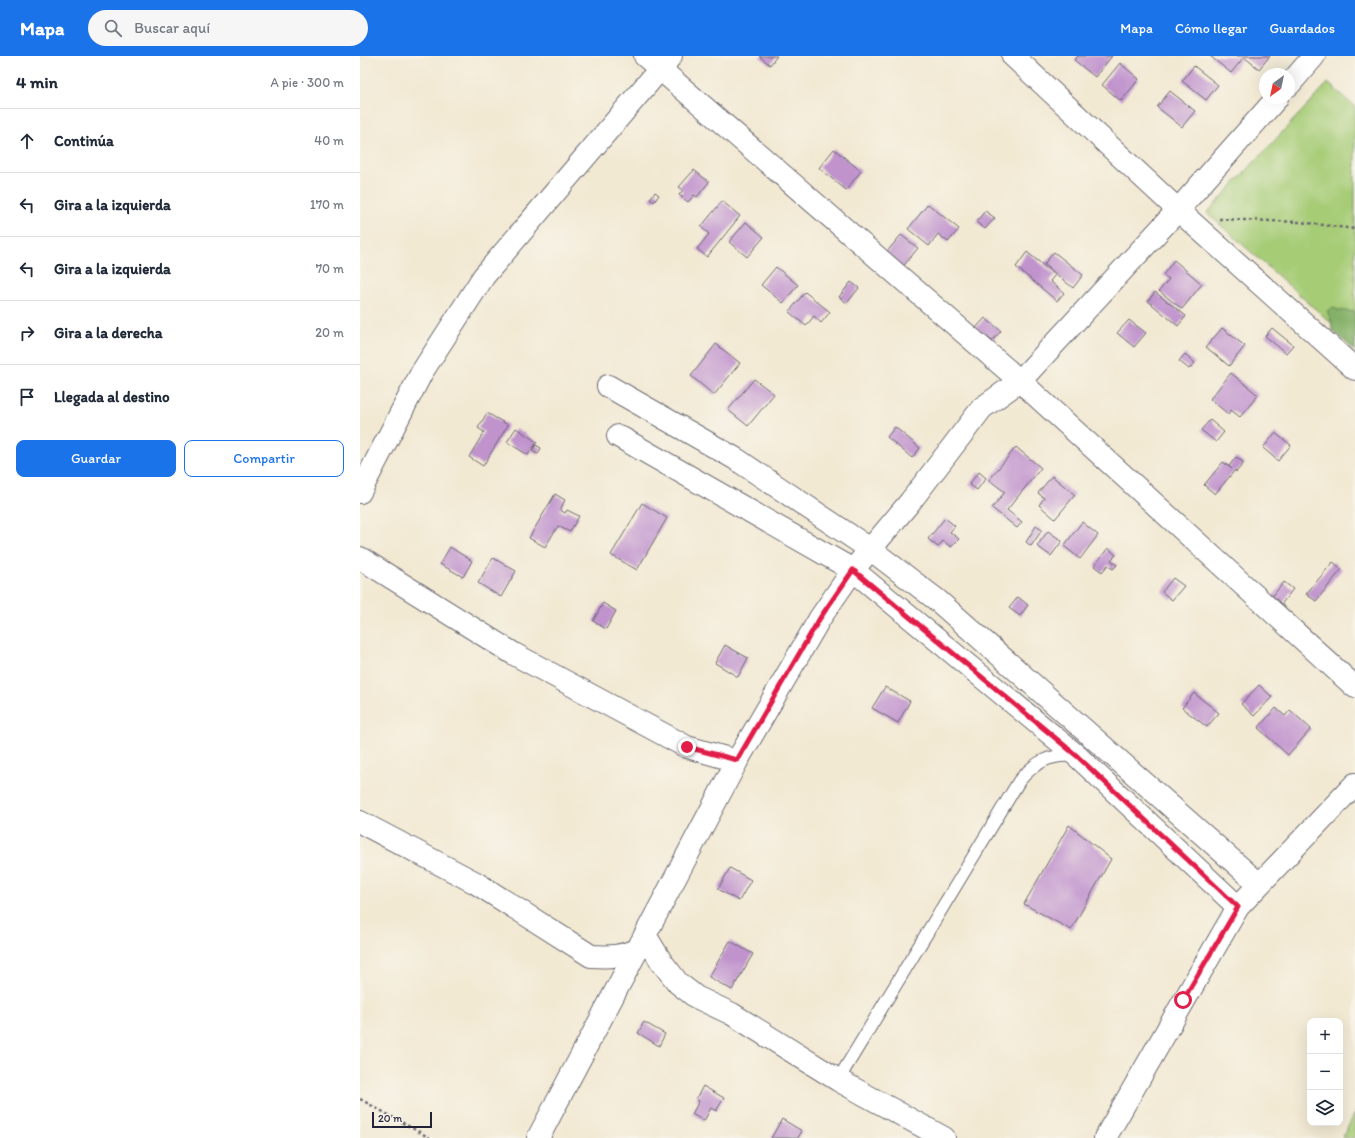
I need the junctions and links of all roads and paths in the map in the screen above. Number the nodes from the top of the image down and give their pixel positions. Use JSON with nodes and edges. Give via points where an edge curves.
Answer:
{"nodes":[{"id":1,"x":1013,"y":56,"type":"edge"},
{"id":2,"x":1314,"y":56,"type":"edge"},
{"id":3,"x":658,"y":60,"type":"edge"},
{"id":4,"x":1295,"y":77,"type":"edge"},
{"id":5,"x":1272,"y":104,"type":"edge"},
{"id":6,"x":1178,"y":210,"type":"junction"},
{"id":7,"x":1215,"y":219,"type":"dead end"},
{"id":8,"x":1355,"y":229,"type":"edge"},
{"id":9,"x":1355,"y":369,"type":"edge"},
{"id":10,"x":1020,"y":381,"type":"junction"},
{"id":11,"x":608,"y":386,"type":"dead end"},
{"id":12,"x":618,"y":436,"type":"dead end"},
{"id":13,"x":360,"y":492,"type":"edge"},
{"id":14,"x":870,"y":549,"type":"junction"},
{"id":15,"x":360,"y":558,"type":"edge"},
{"id":16,"x":853,"y":570,"type":"junction"},
{"id":17,"x":1355,"y":687,"type":"edge"},
{"id":18,"x":1077,"y":756,"type":"junction"},
{"id":19,"x":737,"y":760,"type":"junction"},
{"id":20,"x":1355,"y":784,"type":"edge"},
{"id":21,"x":360,"y":822,"type":"edge"},
{"id":22,"x":1259,"y":884,"type":"junction"},
{"id":23,"x":1238,"y":907,"type":"junction"},
{"id":24,"x":641,"y":942,"type":"junction"},
{"id":25,"x":838,"y":1080,"type":"junction"},
{"id":26,"x":360,"y":1099,"type":"edge"},
{"id":27,"x":430,"y":1138,"type":"edge"},
{"id":28,"x":538,"y":1138,"type":"edge"},
{"id":29,"x":944,"y":1138,"type":"edge"},
{"id":30,"x":1105,"y":1138,"type":"edge"}],
"edges":[{"from":1,"to":6,"type":"street"},
{"from":2,"to":4,"type":"street"},
{"from":3,"to":10,"type":"street"},
{"from":3,"to":13,"type":"street","via":[[484,276],[422,372]]},
{"from":5,"to":6,"type":"street"},
{"from":6,"to":9,"type":"street"},
{"from":6,"to":10,"type":"street"},
{"from":7,"to":8,"type":"path","via":[[1299,222]]},
{"from":10,"to":14,"type":"street","via":[[982,408],[910,502]]},
{"from":10,"to":17,"type":"street"},
{"from":11,"to":14,"type":"street","via":[[736,459]]},
{"from":12,"to":16,"type":"street"},
{"from":14,"to":16,"type":"street"},
{"from":14,"to":22,"type":"street","via":[[937,600]]},
{"from":15,"to":19,"type":"street","via":[[514,654],[687,747]]},
{"from":16,"to":18,"type":"street"},
{"from":16,"to":19,"type":"street","via":[[820,618]]},
{"from":18,"to":23,"type":"street"},
{"from":18,"to":25,"type":"lane","via":[[1059,755],[1031,767],[1018,781]]},
{"from":19,"to":24,"type":"street"},
{"from":20,"to":22,"type":"street"},
{"from":21,"to":24,"type":"street","via":[[476,883],[591,956],[612,957],[626,954]]},
{"from":22,"to":23,"type":"street"},
{"from":23,"to":30,"type":"street"},
{"from":24,"to":25,"type":"street","via":[[678,983],[696,997],[732,1014]]},
{"from":24,"to":28,"type":"street"},
{"from":25,"to":29,"type":"street"},
{"from":26,"to":27,"type":"path"}]}
